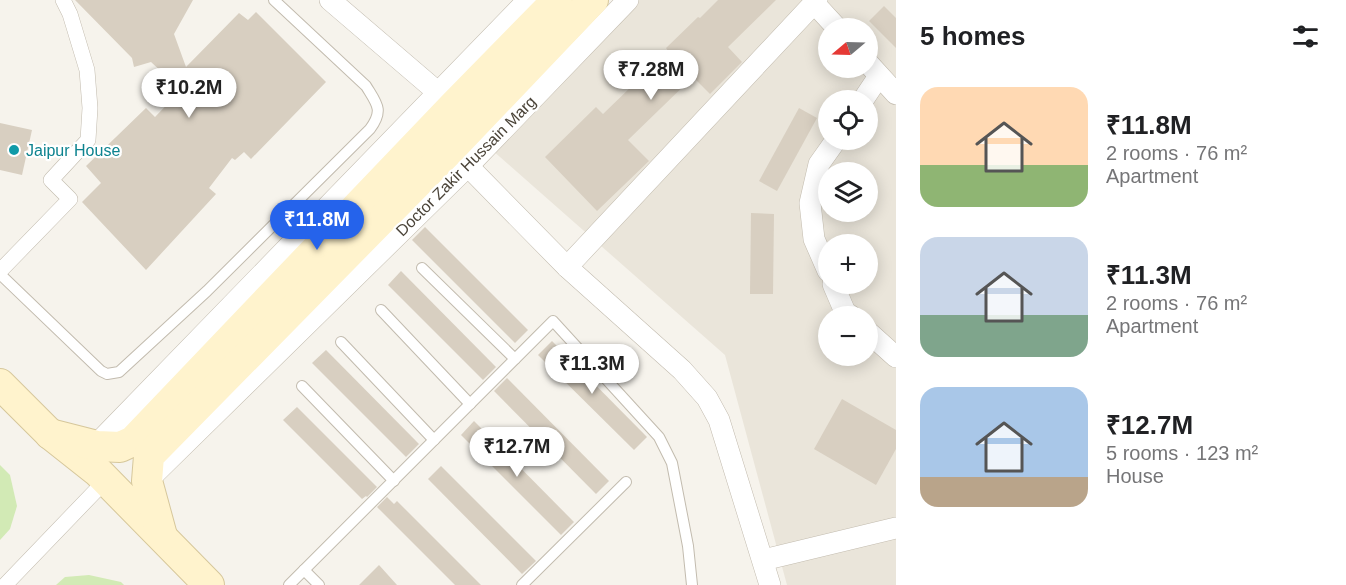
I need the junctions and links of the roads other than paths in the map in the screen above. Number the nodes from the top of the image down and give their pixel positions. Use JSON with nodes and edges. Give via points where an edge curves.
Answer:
{"nodes":[{"id":1,"x":63,"y":0,"type":"edge"},
{"id":2,"x":274,"y":0,"type":"edge"},
{"id":3,"x":330,"y":0,"type":"edge"},
{"id":4,"x":528,"y":0,"type":"edge"},
{"id":5,"x":557,"y":0,"type":"edge"},
{"id":6,"x":594,"y":0,"type":"edge"},
{"id":7,"x":628,"y":0,"type":"edge"},
{"id":8,"x":815,"y":2,"type":"edge"},
{"id":9,"x":829,"y":18,"type":"edge"},
{"id":10,"x":878,"y":74,"type":"edge"},
{"id":11,"x":896,"y":94,"type":"edge"},
{"id":12,"x":446,"y":99,"type":"junction"},
{"id":13,"x":829,"y":150,"type":"edge"},
{"id":14,"x":460,"y":158,"type":"junction"},
{"id":15,"x":818,"y":248,"type":"edge"},
{"id":16,"x":567,"y":267,"type":"junction"},
{"id":17,"x":422,"y":268,"type":"dead end"},
{"id":18,"x":0,"y":272,"type":"edge"},
{"id":19,"x":381,"y":310,"type":"dead end"},
{"id":20,"x":878,"y":341,"type":"edge"},
{"id":21,"x":341,"y":342,"type":"dead end"},
{"id":22,"x":896,"y":357,"type":"edge"},
{"id":23,"x":515,"y":359,"type":"junction"},
{"id":24,"x":0,"y":384,"type":"edge"},
{"id":25,"x":302,"y":386,"type":"dead end"},
{"id":26,"x":470,"y":404,"type":"junction"},
{"id":27,"x":50,"y":434,"type":"junction"},
{"id":28,"x":434,"y":440,"type":"junction"},
{"id":29,"x":106,"y":480,"type":"junction"},
{"id":30,"x":394,"y":481,"type":"junction"},
{"id":31,"x":626,"y":482,"type":"dead end"},
{"id":32,"x":896,"y":528,"type":"edge"},
{"id":33,"x":162,"y":536,"type":"junction"},
{"id":34,"x":763,"y":560,"type":"junction"},
{"id":35,"x":304,"y":570,"type":"junction"},
{"id":36,"x":4,"y":585,"type":"edge"},
{"id":37,"x":209,"y":585,"type":"edge"},
{"id":38,"x":289,"y":585,"type":"edge"},
{"id":39,"x":319,"y":585,"type":"edge"},
{"id":40,"x":522,"y":585,"type":"edge"},
{"id":41,"x":692,"y":585,"type":"edge"},
{"id":42,"x":770,"y":585,"type":"edge"}],
"edges":[{"from":1,"to":18,"type":"street","via":[[87,70],[88,140],[51,180],[70,199]]},
{"from":2,"to":18,"type":"lane","via":[[366,86],[377,104],[377,119],[207,291],[119,372],[107,374]]},
{"from":3,"to":12,"type":"street"},
{"from":4,"to":12,"type":"street"},
{"from":5,"to":12,"type":"main road"},
{"from":6,"to":14,"type":"main road","name":"Doctor Zakir Hussain Marg"},
{"from":7,"to":14,"type":"street","name":"Doctor Zakir Hussain Marg"},
{"from":8,"to":9,"type":"street"},
{"from":8,"to":16,"type":"street"},
{"from":10,"to":11,"type":"street"},
{"from":12,"to":27,"type":"main road","via":[[133,441],[120,447],[96,445]]},
{"from":13,"to":15,"type":"street","via":[[819,164],[810,203]]},
{"from":14,"to":16,"type":"street"},
{"from":14,"to":33,"type":"main road","name":"Doctor Zakir Hussain Marg","via":[[149,456],[147,481]]},
{"from":16,"to":34,"type":"street","via":[[682,370],[707,398],[719,420]]},
{"from":17,"to":23,"type":"lane"},
{"from":19,"to":26,"type":"lane"},
{"from":20,"to":22,"type":"street"},
{"from":21,"to":28,"type":"lane"},
{"from":23,"to":26,"type":"lane"},
{"from":23,"to":41,"type":"lane","via":[[553,321],[659,437],[672,463]]},
{"from":24,"to":27,"type":"main road"},
{"from":25,"to":30,"type":"lane"},
{"from":26,"to":28,"type":"lane"},
{"from":27,"to":29,"type":"main road"},
{"from":28,"to":30,"type":"lane"},
{"from":29,"to":33,"type":"main road"},
{"from":29,"to":36,"type":"street"},
{"from":30,"to":35,"type":"lane"},
{"from":31,"to":40,"type":"lane"},
{"from":32,"to":34,"type":"street"},
{"from":33,"to":37,"type":"main road"},
{"from":34,"to":42,"type":"street"},
{"from":35,"to":38,"type":"lane"},
{"from":35,"to":39,"type":"lane"}]}
